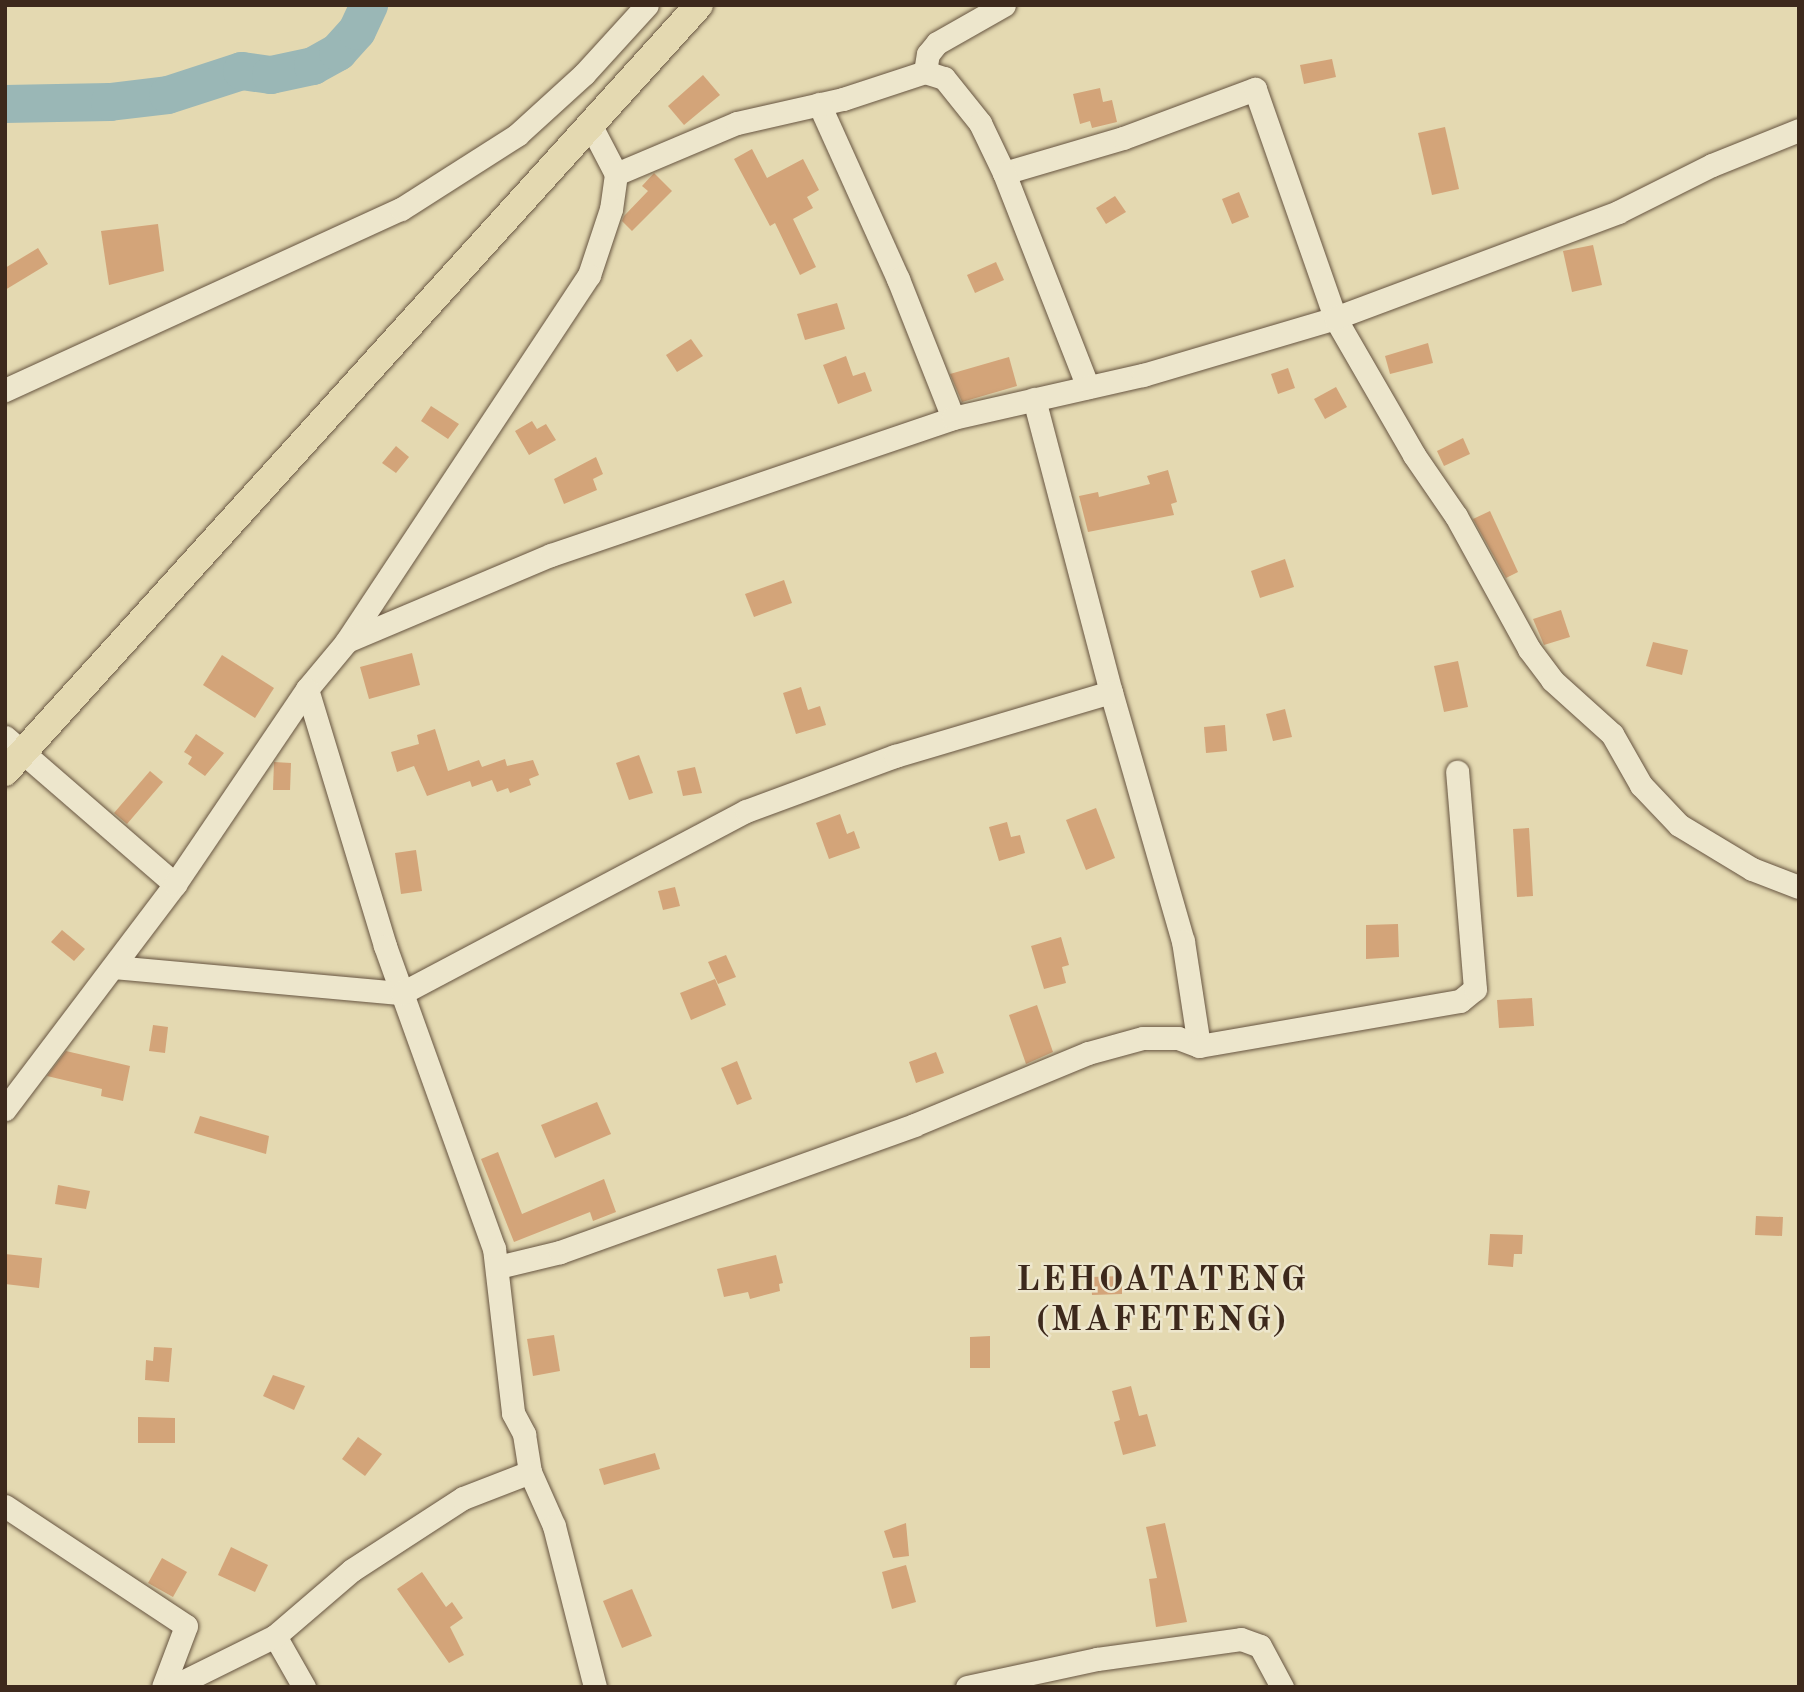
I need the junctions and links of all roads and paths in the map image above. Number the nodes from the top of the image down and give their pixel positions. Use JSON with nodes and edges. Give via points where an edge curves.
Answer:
{"nodes":[{"id":1,"x":647,"y":5,"type":"edge"},
{"id":2,"x":699,"y":5,"type":"edge"},
{"id":3,"x":1004,"y":5,"type":"edge"},
{"id":4,"x":925,"y":72,"type":"junction"},
{"id":5,"x":819,"y":104,"type":"junction"},
{"id":6,"x":591,"y":126,"type":"junction"},
{"id":7,"x":1799,"y":130,"type":"edge"},
{"id":8,"x":1004,"y":173,"type":"junction"},
{"id":9,"x":617,"y":174,"type":"junction"},
{"id":10,"x":1335,"y":318,"type":"junction"},
{"id":11,"x":1088,"y":387,"type":"junction"},
{"id":12,"x":5,"y":390,"type":"edge"},
{"id":13,"x":1034,"y":399,"type":"junction"},
{"id":14,"x":953,"y":418,"type":"junction"},
{"id":15,"x":346,"y":641,"type":"junction"},
{"id":16,"x":307,"y":690,"type":"junction"},
{"id":17,"x":1111,"y":692,"type":"junction"},
{"id":18,"x":11,"y":754,"type":"edge"},
{"id":19,"x":1457,"y":772,"type":"dead end"},
{"id":20,"x":175,"y":884,"type":"junction"},
{"id":21,"x":1799,"y":887,"type":"edge"},
{"id":22,"x":114,"y":967,"type":"junction"},
{"id":23,"x":402,"y":993,"type":"junction"},
{"id":24,"x":1199,"y":1046,"type":"junction"},
{"id":25,"x":5,"y":1109,"type":"edge"},
{"id":26,"x":498,"y":1267,"type":"junction"},
{"id":27,"x":530,"y":1472,"type":"junction"},
{"id":28,"x":5,"y":1506,"type":"edge"},
{"id":29,"x":275,"y":1636,"type":"junction"},
{"id":30,"x":163,"y":1687,"type":"edge"},
{"id":31,"x":172,"y":1687,"type":"edge"},
{"id":32,"x":304,"y":1687,"type":"edge"},
{"id":33,"x":595,"y":1687,"type":"edge"},
{"id":34,"x":967,"y":1687,"type":"edge"},
{"id":35,"x":1282,"y":1687,"type":"edge"}],
"edges":[{"from":1,"to":12,"type":"street","via":[[584,74],[517,135],[401,209]]},
{"from":2,"to":6,"type":"main road"},
{"from":3,"to":4,"type":"street","via":[[937,43],[928,54]]},
{"from":4,"to":5,"type":"street"},
{"from":4,"to":8,"type":"street","via":[[944,78],[957,90],[980,123]]},
{"from":5,"to":9,"type":"street","via":[[737,123]]},
{"from":5,"to":14,"type":"street","via":[[898,279]]},
{"from":6,"to":9,"type":"street"},
{"from":6,"to":18,"type":"main road"},
{"from":7,"to":10,"type":"street","via":[[1712,165],[1618,212]]},
{"from":8,"to":10,"type":"street","via":[[1123,138],[1255,89]]},
{"from":8,"to":11,"type":"street"},
{"from":9,"to":15,"type":"street","via":[[611,209],[589,275]]},
{"from":10,"to":11,"type":"street"},
{"from":10,"to":21,"type":"street","via":[[1414,455],[1457,516],[1529,649],[1552,680],[1599,719],[1642,785],[1679,825],[1752,869]]},
{"from":11,"to":13,"type":"street"},
{"from":13,"to":14,"type":"street"},
{"from":13,"to":17,"type":"street"},
{"from":14,"to":15,"type":"street","via":[[551,555]]},
{"from":15,"to":16,"type":"street"},
{"from":16,"to":20,"type":"street"},
{"from":16,"to":23,"type":"street"},
{"from":17,"to":23,"type":"street","via":[[895,756],[746,811]]},
{"from":17,"to":24,"type":"street","via":[[1184,941]]},
{"from":18,"to":20,"type":"street"},
{"from":19,"to":24,"type":"street","via":[[1475,989],[1446,1007]]},
{"from":20,"to":22,"type":"street"},
{"from":22,"to":23,"type":"street"},
{"from":22,"to":25,"type":"street"},
{"from":23,"to":26,"type":"street"},
{"from":24,"to":26,"type":"street","via":[[1178,1038],[1143,1038],[1088,1053],[914,1125],[560,1252]]},
{"from":26,"to":27,"type":"street","via":[[513,1413],[524,1434]]},
{"from":27,"to":29,"type":"street","via":[[463,1498],[385,1548]]},
{"from":27,"to":33,"type":"street","via":[[554,1526]]},
{"from":28,"to":30,"type":"street","via":[[186,1626]]},
{"from":29,"to":31,"type":"street"},
{"from":29,"to":32,"type":"street"},
{"from":34,"to":35,"type":"street","via":[[1097,1659],[1241,1639],[1260,1646]]}]}
